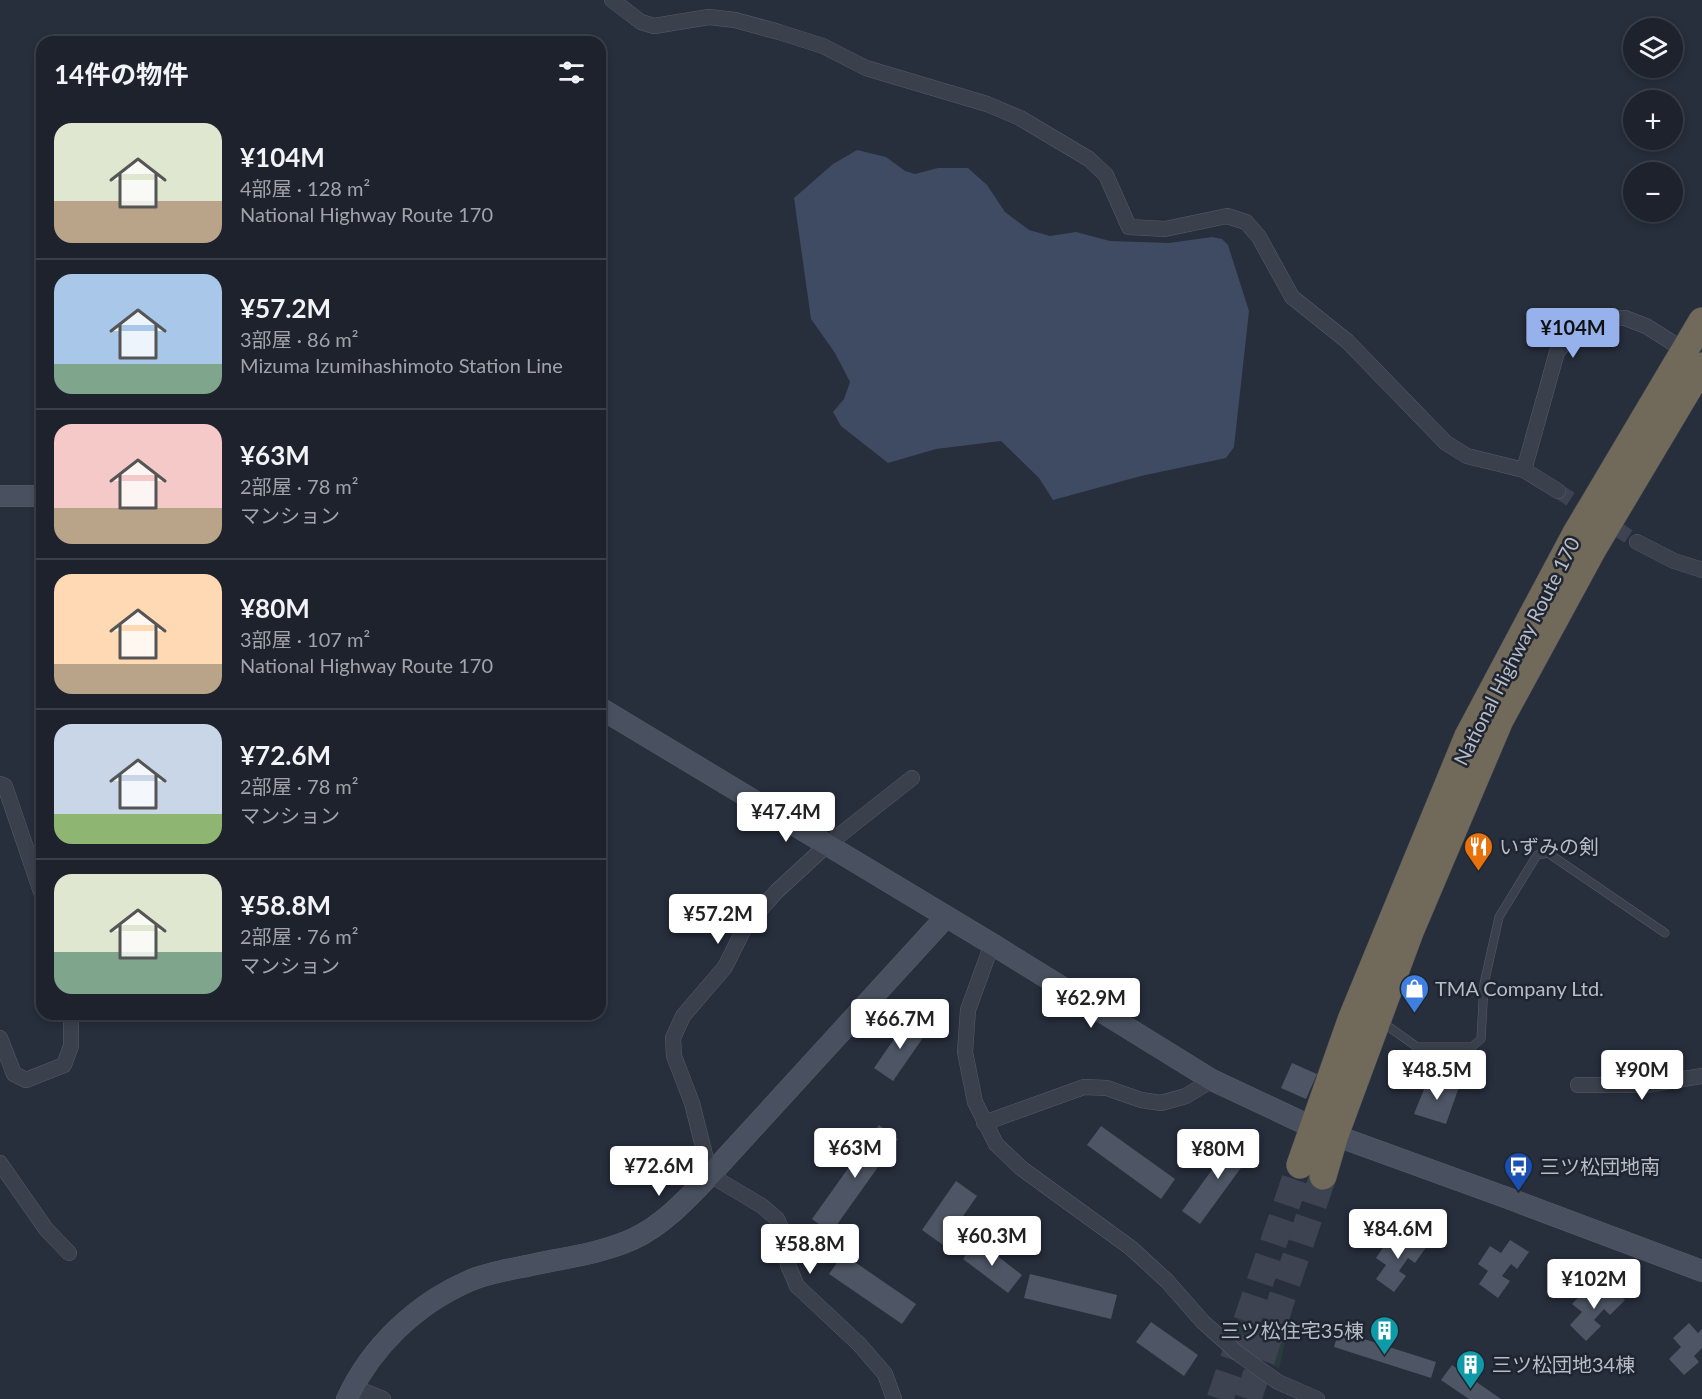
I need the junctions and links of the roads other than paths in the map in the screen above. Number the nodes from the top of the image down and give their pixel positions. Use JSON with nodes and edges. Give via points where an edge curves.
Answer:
{"nodes":[{"id":1,"x":612,"y":0,"type":"edge"},
{"id":2,"x":1702,"y":321,"type":"edge"},
{"id":3,"x":1693,"y":358,"type":"edge"},
{"id":4,"x":1524,"y":470,"type":"junction"},
{"id":5,"x":1558,"y":491,"type":"tunnel mouth"},
{"id":6,"x":0,"y":496,"type":"edge"},
{"id":7,"x":36,"y":496,"type":"edge"},
{"id":8,"x":1637,"y":542,"type":"tunnel mouth"},
{"id":9,"x":1702,"y":570,"type":"edge"},
{"id":10,"x":606,"y":712,"type":"edge"},
{"id":11,"x":912,"y":778,"type":"dead end"},
{"id":12,"x":0,"y":784,"type":"edge"},
{"id":13,"x":827,"y":845,"type":"junction"},
{"id":14,"x":36,"y":877,"type":"edge"},
{"id":15,"x":945,"y":918,"type":"junction"},
{"id":16,"x":1665,"y":933,"type":"dead end"},
{"id":17,"x":992,"y":944,"type":"junction"},
{"id":18,"x":71,"y":1020,"type":"edge"},
{"id":19,"x":1378,"y":1020,"type":"junction"},
{"id":20,"x":0,"y":1038,"type":"edge"},
{"id":21,"x":1702,"y":1076,"type":"edge"},
{"id":22,"x":1212,"y":1080,"type":"junction"},
{"id":23,"x":1578,"y":1084,"type":"dead end"},
{"id":24,"x":984,"y":1123,"type":"junction"},
{"id":25,"x":1324,"y":1131,"type":"junction"},
{"id":26,"x":0,"y":1163,"type":"edge"},
{"id":27,"x":1311,"y":1171,"type":"tunnel mouth"},
{"id":28,"x":710,"y":1176,"type":"junction"},
{"id":29,"x":69,"y":1253,"type":"dead end"},
{"id":30,"x":1702,"y":1271,"type":"edge"},
{"id":31,"x":350,"y":1393,"type":"edge"},
{"id":32,"x":383,"y":1399,"type":"edge"},
{"id":33,"x":894,"y":1399,"type":"edge"},
{"id":34,"x":1317,"y":1399,"type":"edge"}],
"edges":[{"from":1,"to":4,"type":"street","via":[[641,22],[654,26],[709,17],[779,32],[823,46],[866,68],[987,104],[1020,118],[1089,159],[1106,175],[1129,227],[1165,229],[1227,216],[1246,222],[1259,237],[1292,297],[1347,340],[1446,443],[1467,456]]},
{"from":2,"to":3,"type":"highway","name":"National Highway Route 170"},
{"from":3,"to":4,"type":"street","via":[[1646,326],[1625,318],[1588,322],[1557,352]]},
{"from":3,"to":19,"type":"highway","name":"National Highway Route 170","via":[[1500,720],[1410,932]]},
{"from":3,"to":25,"type":"highway","name":"National Highway Route 170","via":[[1575,535],[1468,736],[1351,1020]]},
{"from":4,"to":5,"type":"street"},
{"from":6,"to":7,"type":"main road"},
{"from":8,"to":9,"type":"street"},
{"from":10,"to":13,"type":"main road"},
{"from":11,"to":13,"type":"street"},
{"from":12,"to":14,"type":"street","via":[[5,786]]},
{"from":13,"to":15,"type":"main road"},
{"from":13,"to":28,"type":"street","via":[[745,927],[725,967],[683,1016],[674,1038],[674,1056],[692,1103]]},
{"from":15,"to":17,"type":"main road"},
{"from":15,"to":28,"type":"main road"},
{"from":16,"to":19,"type":"lane","via":[[1548,853],[1538,855],[1499,917],[1484,984],[1481,1039],[1472,1047],[1417,1047]]},
{"from":17,"to":22,"type":"main road"},
{"from":17,"to":24,"type":"street","via":[[968,1010],[965,1052],[975,1102]]},
{"from":18,"to":20,"type":"street","via":[[71,1046],[64,1065],[26,1080],[14,1074]]},
{"from":19,"to":25,"type":"highway","name":"National Highway Route 170"},
{"from":21,"to":23,"type":"street","via":[[1647,1085]]},
{"from":22,"to":24,"type":"street","via":[[1186,1096],[1161,1103],[1107,1088],[1084,1087]]},
{"from":22,"to":25,"type":"main road"},
{"from":24,"to":34,"type":"street","via":[[996,1144],[1021,1168],[1131,1248],[1240,1355],[1278,1382]]},
{"from":25,"to":27,"type":"highway","name":"National Highway Route 170"},
{"from":25,"to":30,"type":"main road"},
{"from":26,"to":29,"type":"street","via":[[46,1229]]},
{"from":28,"to":31,"type":"main road","via":[[680,1206],[634,1239],[602,1251],[470,1280],[440,1296],[392,1334]]},
{"from":28,"to":33,"type":"street","via":[[777,1219],[797,1287],[860,1344],[885,1374]]},
{"from":31,"to":32,"type":"street"}]}
